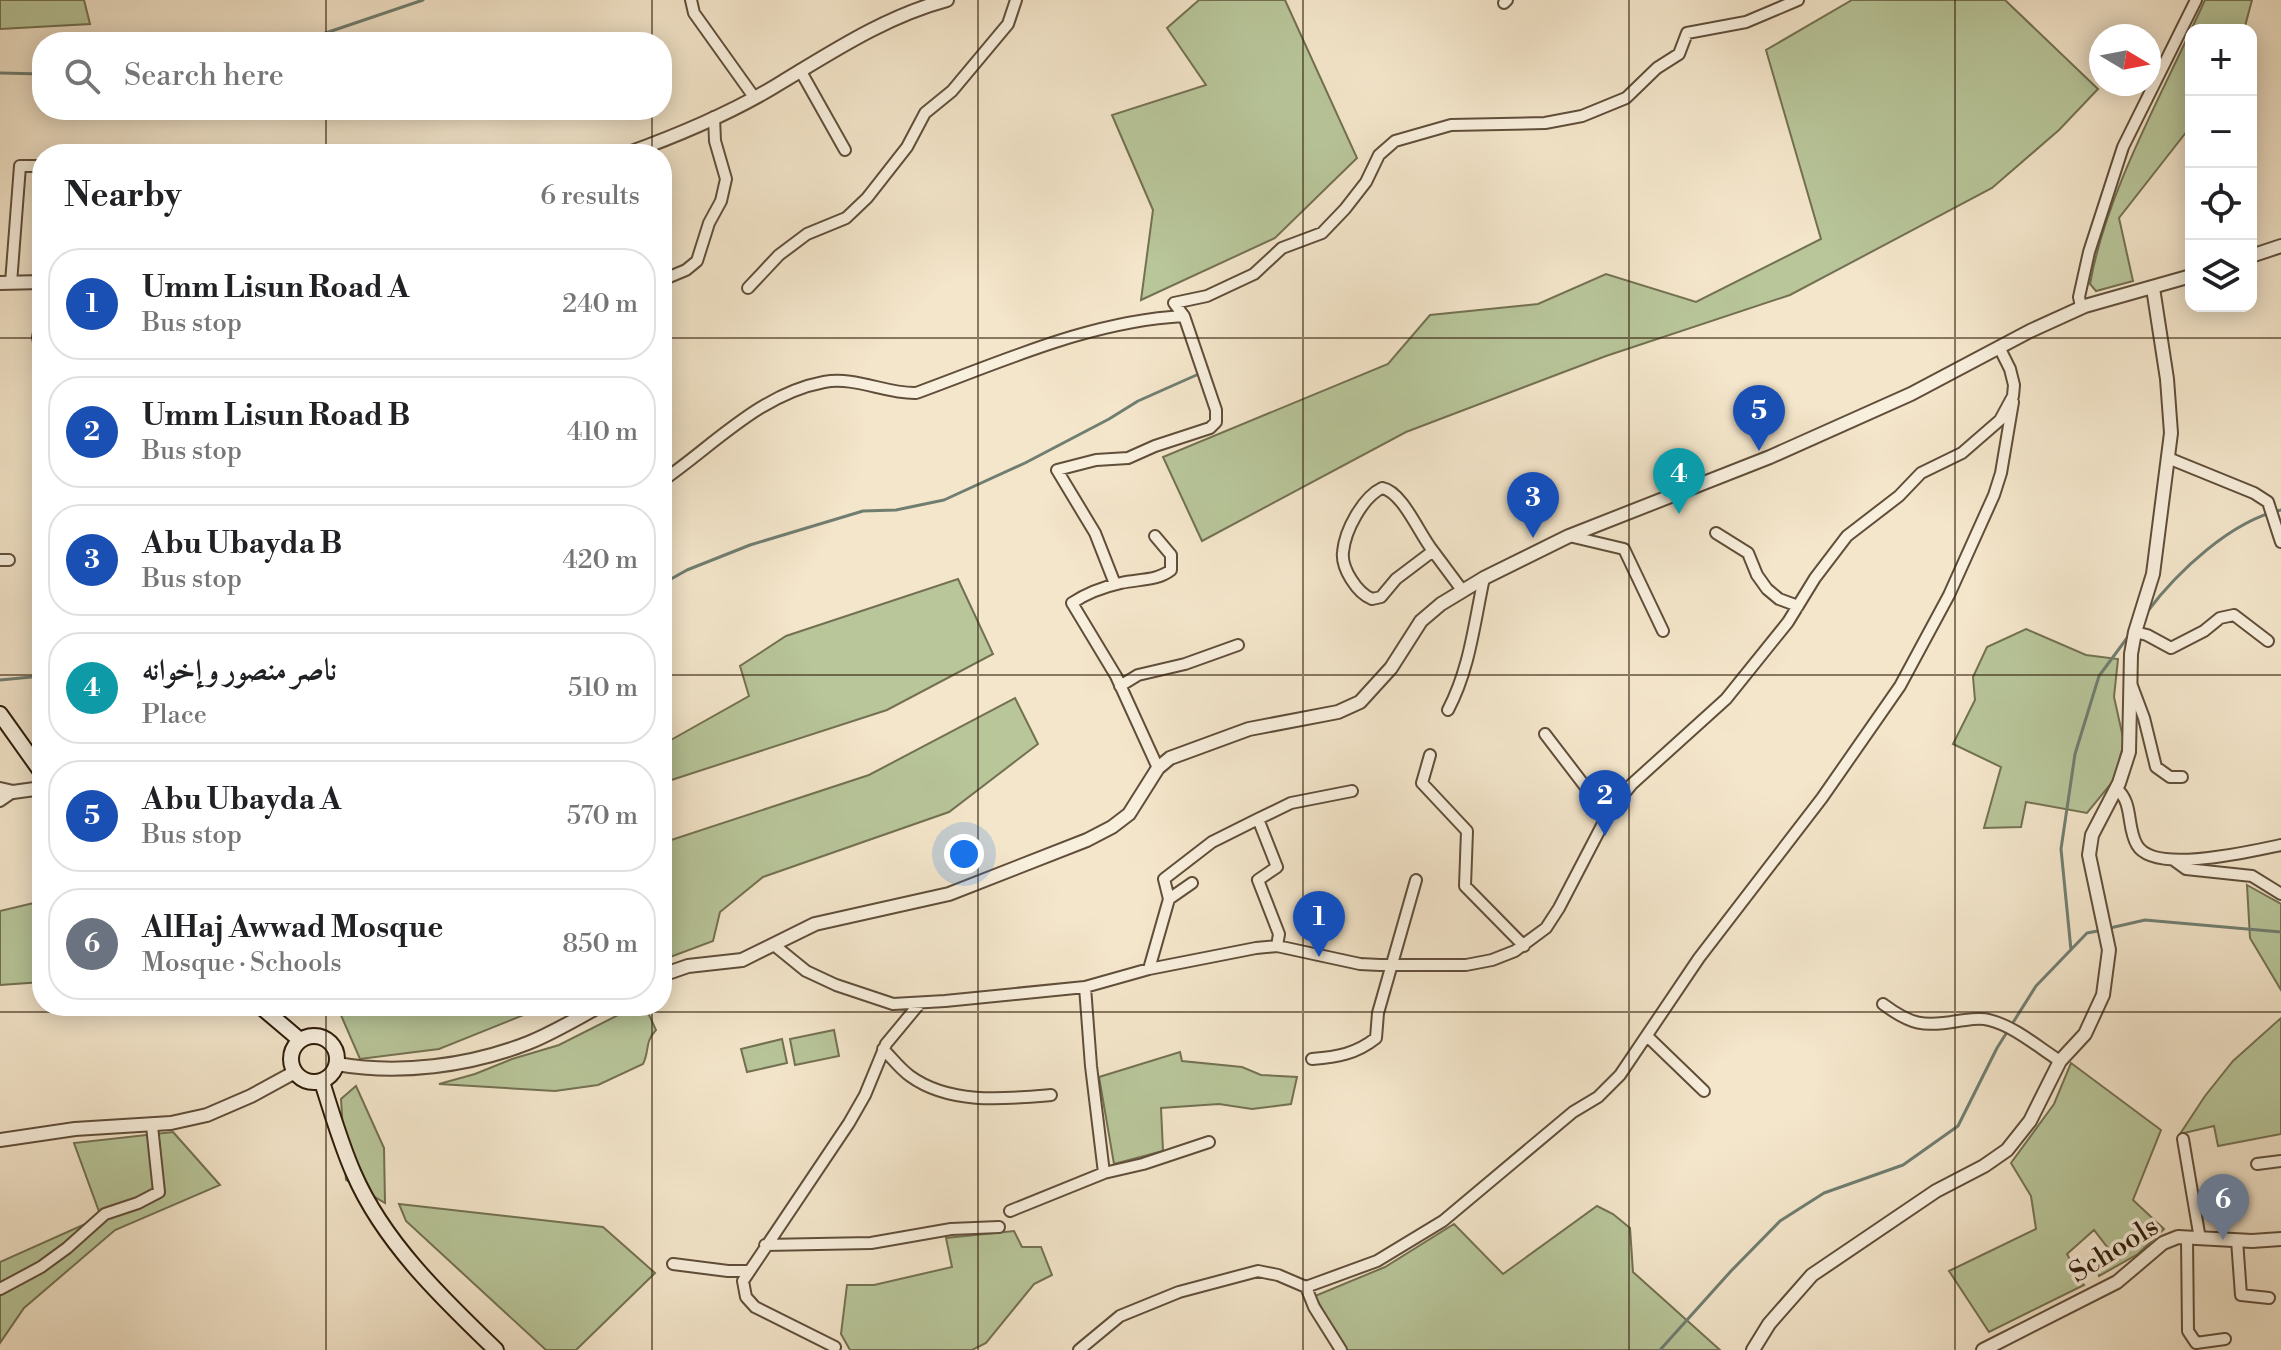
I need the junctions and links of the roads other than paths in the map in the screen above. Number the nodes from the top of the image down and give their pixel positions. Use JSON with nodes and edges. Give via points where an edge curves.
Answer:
{"nodes":[{"id":1,"x":691,"y":0,"type":"edge"},
{"id":2,"x":947,"y":0,"type":"edge"},
{"id":3,"x":1016,"y":0,"type":"edge"},
{"id":4,"x":1798,"y":0,"type":"edge"},
{"id":5,"x":2196,"y":0,"type":"edge"},
{"id":6,"x":800,"y":70,"type":"junction"},
{"id":7,"x":754,"y":97,"type":"junction"},
{"id":8,"x":714,"y":117,"type":"junction"},
{"id":9,"x":650,"y":144,"type":"edge"},
{"id":10,"x":845,"y":150,"type":"dead end"},
{"id":11,"x":32,"y":166,"type":"edge"},
{"id":12,"x":2281,"y":246,"type":"edge"},
{"id":13,"x":2257,"y":254,"type":"edge"},
{"id":14,"x":672,"y":276,"type":"edge"},
{"id":15,"x":2185,"y":278,"type":"edge"},
{"id":16,"x":32,"y":282,"type":"edge"},
{"id":17,"x":6,"y":283,"type":"edge"},
{"id":18,"x":748,"y":288,"type":"dead end"},
{"id":19,"x":2153,"y":288,"type":"junction"},
{"id":20,"x":2081,"y":307,"type":"junction"},
{"id":21,"x":1184,"y":316,"type":"junction"},
{"id":22,"x":1999,"y":347,"type":"junction"},
{"id":23,"x":2013,"y":396,"type":"junction"},
{"id":24,"x":2168,"y":458,"type":"junction"},
{"id":25,"x":672,"y":474,"type":"edge"},
{"id":26,"x":1716,"y":533,"type":"dead end"},
{"id":27,"x":1155,"y":536,"type":"dead end"},
{"id":28,"x":1569,"y":536,"type":"junction"},
{"id":29,"x":2281,"y":542,"type":"edge"},
{"id":30,"x":1433,"y":551,"type":"junction"},
{"id":31,"x":1484,"y":578,"type":"junction"},
{"id":32,"x":1115,"y":584,"type":"junction"},
{"id":33,"x":1462,"y":590,"type":"junction"},
{"id":34,"x":1798,"y":606,"type":"junction"},
{"id":35,"x":1663,"y":631,"type":"dead end"},
{"id":36,"x":2135,"y":632,"type":"junction"},
{"id":37,"x":2268,"y":641,"type":"dead end"},
{"id":38,"x":1238,"y":645,"type":"dead end"},
{"id":39,"x":2131,"y":684,"type":"junction"},
{"id":40,"x":1120,"y":686,"type":"junction"},
{"id":41,"x":1448,"y":710,"type":"dead end"},
{"id":42,"x":0,"y":714,"type":"edge"},
{"id":43,"x":1545,"y":734,"type":"dead end"},
{"id":44,"x":1430,"y":755,"type":"dead end"},
{"id":45,"x":32,"y":759,"type":"edge"},
{"id":46,"x":1158,"y":768,"type":"junction"},
{"id":47,"x":2182,"y":777,"type":"dead end"},
{"id":48,"x":2116,"y":788,"type":"junction"},
{"id":49,"x":32,"y":789,"type":"edge"},
{"id":50,"x":6,"y":790,"type":"edge"},
{"id":51,"x":1352,"y":791,"type":"dead end"},
{"id":52,"x":0,"y":801,"type":"edge"},
{"id":53,"x":1607,"y":815,"type":"junction"},
{"id":54,"x":1258,"y":819,"type":"junction"},
{"id":55,"x":2281,"y":845,"type":"edge"},
{"id":56,"x":2175,"y":861,"type":"junction"},
{"id":57,"x":1416,"y":880,"type":"dead end"},
{"id":58,"x":1192,"y":883,"type":"dead end"},
{"id":59,"x":2281,"y":894,"type":"edge"},
{"id":60,"x":1169,"y":899,"type":"junction"},
{"id":61,"x":774,"y":945,"type":"junction"},
{"id":62,"x":1277,"y":946,"type":"junction"},
{"id":63,"x":1524,"y":946,"type":"junction"},
{"id":64,"x":1393,"y":964,"type":"junction"},
{"id":65,"x":1149,"y":969,"type":"junction"},
{"id":66,"x":672,"y":972,"type":"edge"},
{"id":67,"x":1085,"y":987,"type":"junction"},
{"id":68,"x":920,"y":1003,"type":"junction"},
{"id":69,"x":1883,"y":1004,"type":"dead end"},
{"id":70,"x":272,"y":1016,"type":"edge"},
{"id":71,"x":581,"y":1016,"type":"edge"},
{"id":72,"x":1647,"y":1036,"type":"junction"},
{"id":73,"x":300,"y":1040,"type":"junction"},
{"id":74,"x":883,"y":1049,"type":"junction"},
{"id":75,"x":1312,"y":1059,"type":"dead end"},
{"id":76,"x":2060,"y":1061,"type":"junction"},
{"id":77,"x":337,"y":1064,"type":"junction"},
{"id":78,"x":295,"y":1072,"type":"junction"},
{"id":79,"x":322,"y":1082,"type":"junction"},
{"id":80,"x":1704,"y":1091,"type":"dead end"},
{"id":81,"x":1051,"y":1095,"type":"dead end"},
{"id":82,"x":152,"y":1126,"type":"junction"},
{"id":83,"x":2183,"y":1139,"type":"dead end"},
{"id":84,"x":0,"y":1140,"type":"edge"},
{"id":85,"x":1209,"y":1142,"type":"dead end"},
{"id":86,"x":2281,"y":1161,"type":"edge"},
{"id":87,"x":2257,"y":1164,"type":"dead end"},
{"id":88,"x":1104,"y":1173,"type":"junction"},
{"id":89,"x":1010,"y":1211,"type":"dead end"},
{"id":90,"x":999,"y":1227,"type":"dead end"},
{"id":91,"x":2193,"y":1238,"type":"junction"},
{"id":92,"x":2281,"y":1239,"type":"edge"},
{"id":93,"x":2237,"y":1240,"type":"junction"},
{"id":94,"x":765,"y":1245,"type":"junction"},
{"id":95,"x":673,"y":1264,"type":"dead end"},
{"id":96,"x":749,"y":1271,"type":"junction"},
{"id":97,"x":1306,"y":1287,"type":"junction"},
{"id":98,"x":0,"y":1289,"type":"edge"},
{"id":99,"x":2269,"y":1298,"type":"dead end"},
{"id":100,"x":2225,"y":1339,"type":"dead end"},
{"id":101,"x":835,"y":1347,"type":"dead end"},
{"id":102,"x":496,"y":1350,"type":"edge"},
{"id":103,"x":1079,"y":1350,"type":"edge"},
{"id":104,"x":1341,"y":1350,"type":"edge"},
{"id":105,"x":1753,"y":1350,"type":"edge"},
{"id":106,"x":1983,"y":1350,"type":"edge"}],
"edges":[{"from":1,"to":7,"type":"street","via":[[694,13]]},
{"from":2,"to":6,"type":"street","via":[[859,35]]},
{"from":3,"to":18,"type":"street","via":[[1008,24],[952,91],[925,113],[907,147],[867,198],[846,218],[807,234],[779,255]]},
{"from":4,"to":21,"type":"street","via":[[1746,22],[1687,33],[1679,54],[1626,98],[1582,116],[1545,123],[1451,125],[1395,141],[1322,233],[1282,248],[1254,274],[1207,296],[1174,303]]},
{"from":5,"to":20,"type":"street","via":[[2118,162],[2086,263]]},
{"from":6,"to":7,"type":"street"},
{"from":6,"to":10,"type":"street"},
{"from":7,"to":8,"type":"street"},
{"from":8,"to":9,"type":"street"},
{"from":8,"to":14,"type":"street","via":[[726,179],[721,201],[697,261]]},
{"from":11,"to":17,"type":"street","via":[[20,166]]},
{"from":12,"to":13,"type":"street"},
{"from":15,"to":19,"type":"street"},
{"from":16,"to":17,"type":"street"},
{"from":19,"to":20,"type":"street"},
{"from":19,"to":24,"type":"street","via":[[2167,379]]},
{"from":20,"to":22,"type":"street"},
{"from":21,"to":25,"type":"street","via":[[1123,322],[916,393],[826,381],[768,402]]},
{"from":21,"to":32,"type":"street","via":[[1216,422],[1128,458],[1057,470],[1095,533]]},
{"from":22,"to":23,"type":"street","via":[[2010,369]]},
{"from":22,"to":28,"type":"street","via":[[1911,394],[1770,457]]},
{"from":23,"to":34,"type":"street","via":[[1981,439],[1921,473],[1847,536]]},
{"from":23,"to":72,"type":"street","via":[[1994,495],[1900,686]]},
{"from":24,"to":29,"type":"street","via":[[2268,502]]},
{"from":24,"to":36,"type":"street","via":[[2153,574]]},
{"from":26,"to":34,"type":"street","via":[[1748,553],[1767,589]]},
{"from":27,"to":32,"type":"street","via":[[1171,555],[1171,570],[1162,577]]},
{"from":28,"to":31,"type":"street"},
{"from":28,"to":35,"type":"street","via":[[1624,549]]},
{"from":30,"to":30,"type":"street","via":[[1396,494],[1382,488],[1354,520],[1342,553],[1357,587],[1376,599]]},
{"from":30,"to":33,"type":"street"},
{"from":31,"to":33,"type":"street"},
{"from":31,"to":41,"type":"street","via":[[1469,661]]},
{"from":32,"to":40,"type":"street","via":[[1072,603]]},
{"from":33,"to":46,"type":"street","via":[[1421,621],[1391,668],[1360,702],[1338,712],[1249,729],[1193,748]]},
{"from":34,"to":53,"type":"street","via":[[1726,699],[1632,784]]},
{"from":36,"to":37,"type":"street","via":[[2171,648],[2234,615]]},
{"from":36,"to":39,"type":"street"},
{"from":38,"to":40,"type":"street","via":[[1138,675]]},
{"from":39,"to":47,"type":"street","via":[[2156,767],[2170,777]]},
{"from":39,"to":48,"type":"street","via":[[2129,752]]},
{"from":40,"to":46,"type":"street"},
{"from":42,"to":45,"type":"main road"},
{"from":43,"to":53,"type":"street"},
{"from":44,"to":63,"type":"street","via":[[1422,783],[1467,831],[1465,886]]},
{"from":46,"to":61,"type":"street","via":[[1129,814],[1087,840],[981,883],[815,924]]},
{"from":48,"to":56,"type":"street","via":[[2127,801],[2139,849]]},
{"from":48,"to":76,"type":"street","via":[[2096,825],[2089,855],[2109,950],[2103,995],[2085,1034]]},
{"from":49,"to":50,"type":"street"},
{"from":50,"to":52,"type":"street"},
{"from":51,"to":54,"type":"street","via":[[1291,803]]},
{"from":53,"to":63,"type":"street","via":[[1559,908]]},
{"from":54,"to":60,"type":"street","via":[[1212,842],[1164,879]]},
{"from":54,"to":62,"type":"street","via":[[1277,867],[1258,880],[1279,934]]},
{"from":55,"to":56,"type":"street"},
{"from":56,"to":59,"type":"street","via":[[2186,869],[2252,876]]},
{"from":57,"to":64,"type":"street"},
{"from":58,"to":60,"type":"street"},
{"from":60,"to":65,"type":"street"},
{"from":61,"to":66,"type":"street","via":[[742,960]]},
{"from":61,"to":68,"type":"street","via":[[806,971],[836,985],[893,1004]]},
{"from":62,"to":64,"type":"street","via":[[1360,964]]},
{"from":62,"to":65,"type":"street"},
{"from":63,"to":64,"type":"street","via":[[1466,965]]},
{"from":64,"to":75,"type":"street","via":[[1376,1038],[1338,1057]]},
{"from":65,"to":67,"type":"street"},
{"from":67,"to":68,"type":"street"},
{"from":67,"to":88,"type":"street"},
{"from":68,"to":74,"type":"street"},
{"from":69,"to":76,"type":"street","via":[[1916,1024],[1988,1019]]},
{"from":70,"to":73,"type":"main road"},
{"from":71,"to":77,"type":"street","via":[[531,1042],[464,1060],[398,1069]]},
{"from":72,"to":80,"type":"street"},
{"from":72,"to":97,"type":"street","via":[[1598,1097],[1443,1221],[1377,1261]]},
{"from":73,"to":77,"type":"main road","via":[[315,1036],[330,1042]]},
{"from":73,"to":78,"type":"main road","via":[[292,1052]]},
{"from":74,"to":81,"type":"street","via":[[909,1076],[934,1089],[972,1098]]},
{"from":74,"to":94,"type":"street","via":[[849,1123]]},
{"from":76,"to":105,"type":"street","via":[[2030,1121],[2007,1150],[1812,1275]]},
{"from":77,"to":79,"type":"main road"},
{"from":78,"to":79,"type":"main road","via":[[306,1082]]},
{"from":78,"to":82,"type":"street","via":[[207,1115]]},
{"from":79,"to":102,"type":"main road","via":[[355,1175],[387,1232]]},
{"from":82,"to":84,"type":"street","via":[[75,1129]]},
{"from":82,"to":98,"type":"street","via":[[159,1192],[105,1214],[58,1254]]},
{"from":83,"to":91,"type":"street"},
{"from":85,"to":88,"type":"street"},
{"from":86,"to":87,"type":"street"},
{"from":88,"to":89,"type":"street"},
{"from":90,"to":94,"type":"street","via":[[871,1243]]},
{"from":91,"to":93,"type":"street","name":"Schools"},
{"from":91,"to":100,"type":"street","via":[[2188,1331],[2196,1343]]},
{"from":91,"to":106,"type":"street","name":"Schools","via":[[2163,1243],[2117,1282]]},
{"from":92,"to":93,"type":"street","name":"Schools"},
{"from":93,"to":99,"type":"street","via":[[2241,1295]]},
{"from":94,"to":96,"type":"street"},
{"from":95,"to":96,"type":"street"},
{"from":96,"to":101,"type":"street","via":[[743,1289],[755,1307]]},
{"from":97,"to":103,"type":"street","via":[[1258,1271],[1224,1279],[1120,1316]]},
{"from":97,"to":104,"type":"street"}]}
